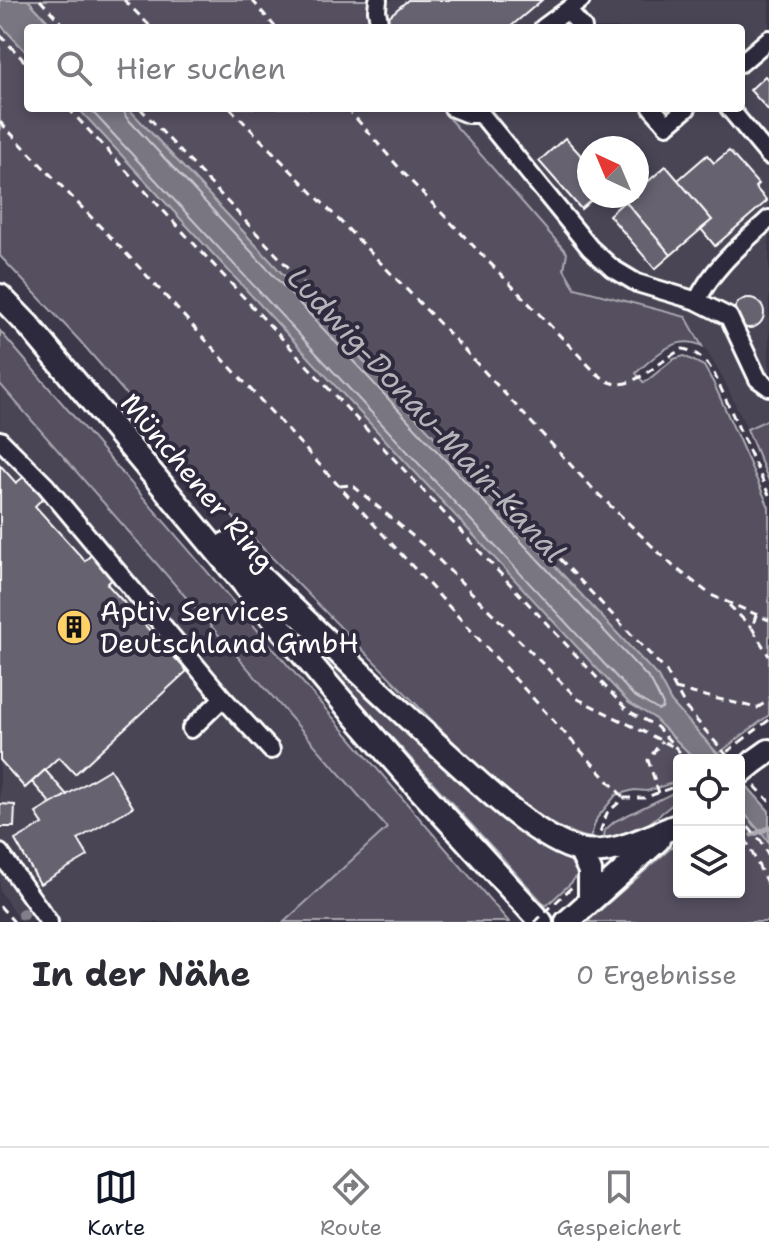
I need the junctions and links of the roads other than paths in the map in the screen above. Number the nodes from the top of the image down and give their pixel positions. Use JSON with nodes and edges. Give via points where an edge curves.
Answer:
{"nodes":[{"id":1,"x":378,"y":0,"type":"edge"},
{"id":2,"x":575,"y":5,"type":"edge"},
{"id":3,"x":380,"y":24,"type":"edge"},
{"id":4,"x":549,"y":24,"type":"edge"},
{"id":5,"x":582,"y":24,"type":"edge"},
{"id":6,"x":769,"y":39,"type":"edge"},
{"id":7,"x":745,"y":60,"type":"edge"},
{"id":8,"x":483,"y":112,"type":"edge"},
{"id":9,"x":656,"y":112,"type":"edge"},
{"id":10,"x":682,"y":112,"type":"edge"},
{"id":11,"x":732,"y":112,"type":"edge"},
{"id":12,"x":769,"y":156,"type":"edge"},
{"id":13,"x":769,"y":219,"type":"edge"},
{"id":14,"x":0,"y":282,"type":"edge"},
{"id":15,"x":0,"y":296,"type":"edge"},
{"id":16,"x":697,"y":301,"type":"junction"},
{"id":17,"x":29,"y":326,"type":"junction"},
{"id":18,"x":769,"y":387,"type":"edge"},
{"id":19,"x":0,"y":440,"type":"edge"},
{"id":20,"x":154,"y":475,"type":"junction"},
{"id":21,"x":223,"y":698,"type":"junction"},
{"id":22,"x":191,"y":729,"type":"dead end"},
{"id":23,"x":271,"y":750,"type":"dead end"},
{"id":24,"x":674,"y":826,"type":"edge"},
{"id":25,"x":674,"y":826,"type":"edge"},
{"id":26,"x":590,"y":850,"type":"junction"},
{"id":27,"x":0,"y":853,"type":"edge"},
{"id":28,"x":584,"y":886,"type":"junction"},
{"id":29,"x":49,"y":922,"type":"edge"},
{"id":30,"x":538,"y":922,"type":"edge"},
{"id":31,"x":567,"y":922,"type":"edge"}],
"edges":[{"from":1,"to":3,"type":"lane"},
{"from":2,"to":4,"type":"lane"},
{"from":2,"to":5,"type":"lane"},
{"from":6,"to":7,"type":"lane"},
{"from":8,"to":16,"type":"lane","via":[[590,248],[612,268],[637,283]]},
{"from":9,"to":10,"type":"lane","via":[[667,125]]},
{"from":11,"to":12,"type":"lane"},
{"from":13,"to":16,"type":"lane","via":[[726,260]]},
{"from":14,"to":17,"type":"main road"},
{"from":15,"to":17,"type":"main road","name":"Münchener Ring"},
{"from":16,"to":18,"type":"lane","via":[[729,317],[758,379]]},
{"from":17,"to":20,"type":"main road","name":"Münchener Ring"},
{"from":19,"to":21,"type":"lane","via":[[46,486]]},
{"from":20,"to":26,"type":"main road","via":[[479,783],[543,831]]},
{"from":20,"to":30,"type":"main road","name":"Münchener Ring","via":[[392,760]]},
{"from":21,"to":22,"type":"lane"},
{"from":21,"to":23,"type":"lane"},
{"from":24,"to":26,"type":"main road","via":[[631,844]]},
{"from":25,"to":28,"type":"main road"},
{"from":26,"to":28,"type":"main road"},
{"from":27,"to":29,"type":"lane"},
{"from":28,"to":31,"type":"main road"}]}
